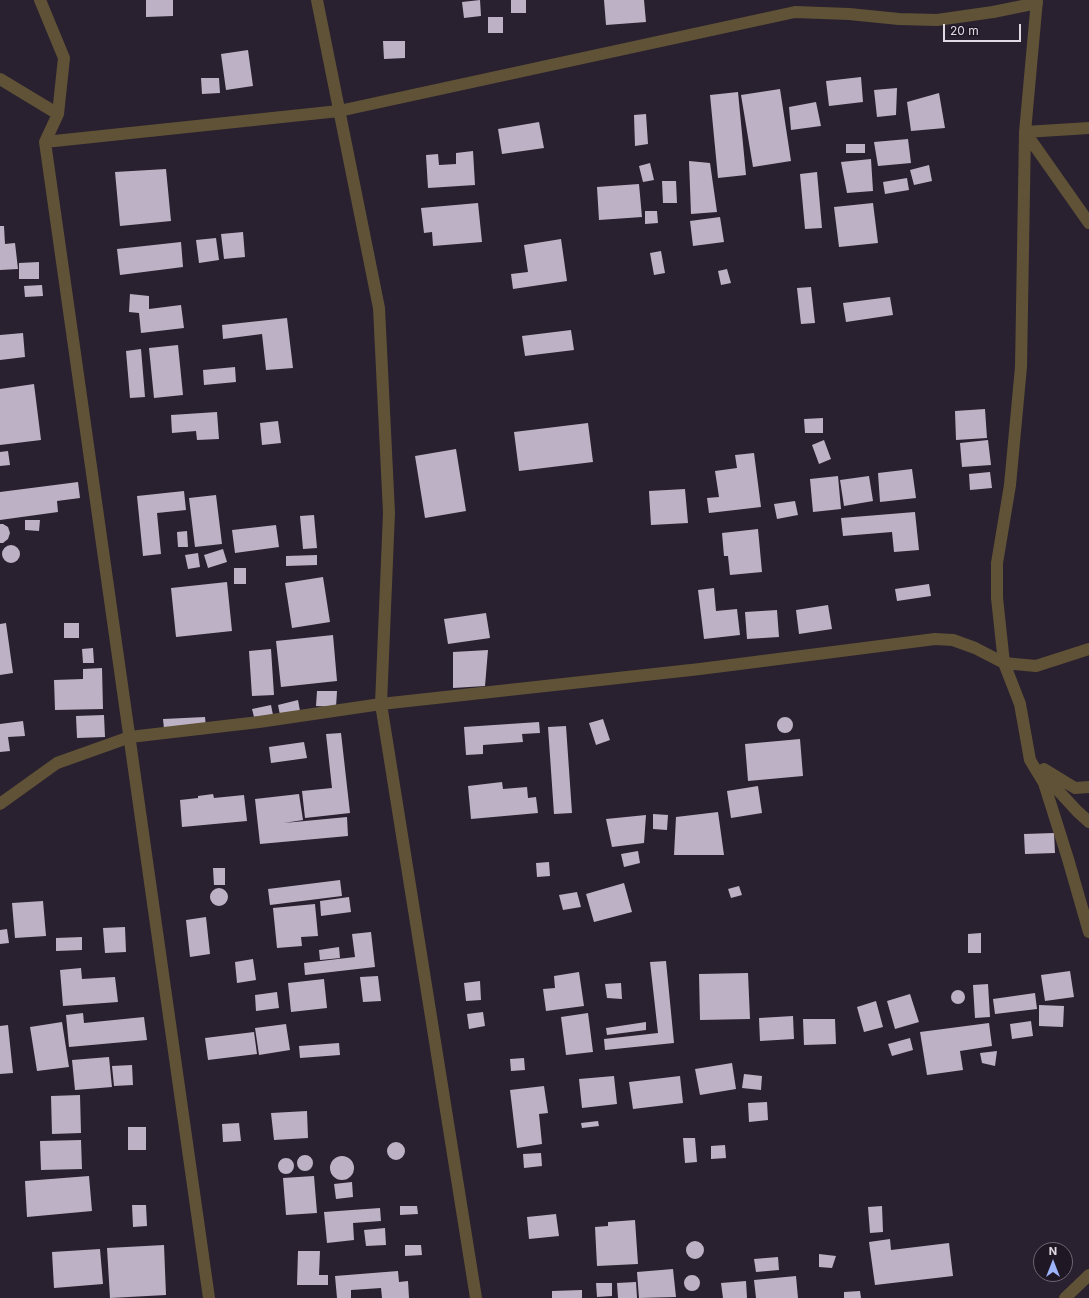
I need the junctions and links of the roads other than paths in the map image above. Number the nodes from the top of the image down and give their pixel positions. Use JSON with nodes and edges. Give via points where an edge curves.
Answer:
{"nodes":[{"id":1,"x":40,"y":0,"type":"edge"},
{"id":2,"x":317,"y":0,"type":"edge"},
{"id":3,"x":1037,"y":1,"type":"edge"},
{"id":4,"x":0,"y":79,"type":"edge"},
{"id":5,"x":339,"y":111,"type":"junction"},
{"id":6,"x":58,"y":114,"type":"junction"},
{"id":7,"x":1089,"y":128,"type":"edge"},
{"id":8,"x":1025,"y":132,"type":"junction"},
{"id":9,"x":45,"y":142,"type":"junction"},
{"id":10,"x":1089,"y":223,"type":"edge"},
{"id":11,"x":1089,"y":649,"type":"edge"},
{"id":12,"x":1004,"y":663,"type":"junction"},
{"id":13,"x":381,"y":704,"type":"junction"},
{"id":14,"x":130,"y":737,"type":"junction"},
{"id":15,"x":1030,"y":760,"type":"junction"},
{"id":16,"x":1089,"y":787,"type":"edge"},
{"id":17,"x":0,"y":804,"type":"edge"},
{"id":18,"x":1089,"y":822,"type":"edge"},
{"id":19,"x":1089,"y":932,"type":"edge"},
{"id":20,"x":1089,"y":1274,"type":"edge"},
{"id":21,"x":209,"y":1298,"type":"edge"},
{"id":22,"x":476,"y":1298,"type":"edge"},
{"id":23,"x":1065,"y":1298,"type":"edge"}],
"edges":[{"from":1,"to":6,"type":"street","via":[[64,58]]},
{"from":2,"to":5,"type":"street"},
{"from":3,"to":5,"type":"street","via":[[993,12],[937,20],[795,12]]},
{"from":3,"to":8,"type":"street"},
{"from":4,"to":6,"type":"street"},
{"from":5,"to":9,"type":"street"},
{"from":5,"to":13,"type":"street","via":[[379,308],[389,513]]},
{"from":6,"to":9,"type":"street"},
{"from":7,"to":8,"type":"street"},
{"from":8,"to":10,"type":"street"},
{"from":8,"to":12,"type":"street","via":[[1021,367],[1010,485],[998,563],[998,598]]},
{"from":9,"to":14,"type":"street"},
{"from":11,"to":12,"type":"street","via":[[1036,666]]},
{"from":12,"to":13,"type":"street","via":[[954,640],[935,639],[700,669]]},
{"from":12,"to":15,"type":"street","via":[[1020,704]]},
{"from":13,"to":14,"type":"street"},
{"from":13,"to":22,"type":"street"},
{"from":14,"to":17,"type":"street","via":[[57,764]]},
{"from":14,"to":21,"type":"street"},
{"from":15,"to":16,"type":"street","via":[[1075,788]]},
{"from":15,"to":18,"type":"street"},
{"from":15,"to":19,"type":"street","via":[[1044,783]]},
{"from":20,"to":23,"type":"street"}]}
